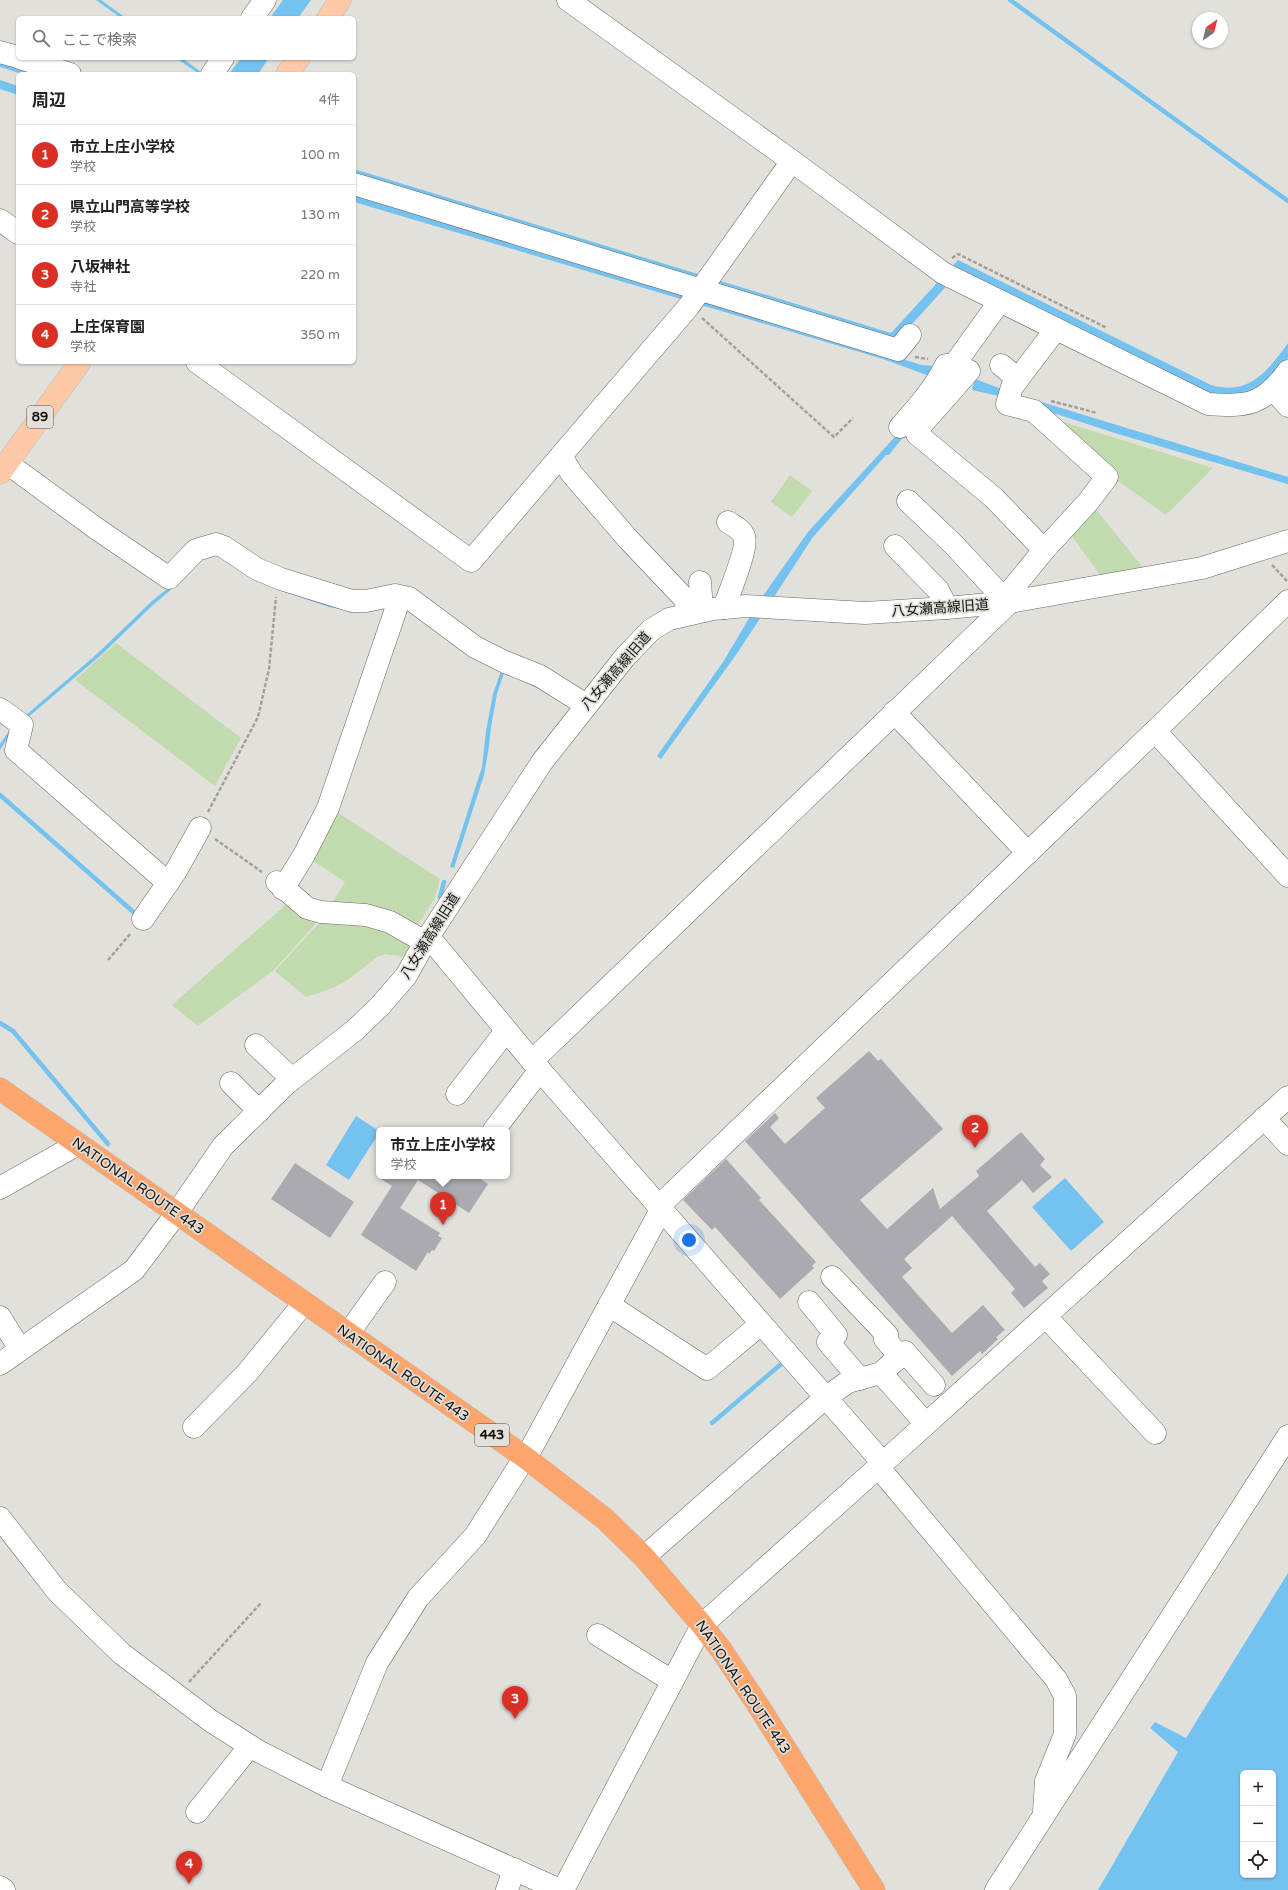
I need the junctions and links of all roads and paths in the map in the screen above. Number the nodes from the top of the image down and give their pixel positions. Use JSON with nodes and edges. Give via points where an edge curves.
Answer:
{"nodes":[{"id":1,"x":265,"y":0,"type":"edge"},
{"id":2,"x":340,"y":0,"type":"edge"},
{"id":3,"x":568,"y":0,"type":"edge"},
{"id":4,"x":253,"y":16,"type":"edge"},
{"id":5,"x":329,"y":16,"type":"edge"},
{"id":6,"x":0,"y":52,"type":"edge"},
{"id":7,"x":16,"y":57,"type":"edge"},
{"id":8,"x":25,"y":60,"type":"edge"},
{"id":9,"x":222,"y":60,"type":"edge"},
{"id":10,"x":298,"y":60,"type":"edge"},
{"id":11,"x":64,"y":72,"type":"edge"},
{"id":12,"x":213,"y":72,"type":"edge"},
{"id":13,"x":288,"y":72,"type":"edge"},
{"id":14,"x":792,"y":161,"type":"junction"},
{"id":15,"x":356,"y":185,"type":"edge"},
{"id":16,"x":0,"y":220,"type":"edge"},
{"id":17,"x":16,"y":232,"type":"edge"},
{"id":18,"x":941,"y":271,"type":"junction"},
{"id":19,"x":695,"y":298,"type":"junction"},
{"id":20,"x":1000,"y":301,"type":"junction"},
{"id":21,"x":1107,"y":328,"type":"dead end"},
{"id":22,"x":1056,"y":329,"type":"junction"},
{"id":23,"x":904,"y":343,"type":"joint"},
{"id":24,"x":79,"y":364,"type":"edge"},
{"id":25,"x":200,"y":364,"type":"edge"},
{"id":26,"x":950,"y":365,"type":"junction"},
{"id":27,"x":1001,"y":365,"type":"dead end"},
{"id":28,"x":1288,"y":371,"type":"edge"},
{"id":29,"x":1018,"y":379,"type":"junction"},
{"id":30,"x":1273,"y":388,"type":"junction"},
{"id":31,"x":1288,"y":406,"type":"edge"},
{"id":32,"x":853,"y":418,"type":"dead end"},
{"id":33,"x":900,"y":427,"type":"dead end"},
{"id":34,"x":561,"y":456,"type":"junction"},
{"id":35,"x":3,"y":468,"type":"edge"},
{"id":36,"x":908,"y":501,"type":"dead end"},
{"id":37,"x":728,"y":522,"type":"dead end"},
{"id":38,"x":1288,"y":541,"type":"edge"},
{"id":39,"x":895,"y":546,"type":"dead end"},
{"id":40,"x":1044,"y":550,"type":"junction"},
{"id":41,"x":281,"y":579,"type":"junction"},
{"id":42,"x":700,"y":582,"type":"dead end"},
{"id":43,"x":1007,"y":601,"type":"junction"},
{"id":44,"x":1288,"y":601,"type":"edge"},
{"id":45,"x":724,"y":608,"type":"junction"},
{"id":46,"x":947,"y":608,"type":"junction"},
{"id":47,"x":396,"y":609,"type":"dead end"},
{"id":48,"x":695,"y":613,"type":"junction"},
{"id":49,"x":586,"y":705,"type":"junction"},
{"id":50,"x":0,"y":709,"type":"edge"},
{"id":51,"x":894,"y":712,"type":"junction"},
{"id":52,"x":1155,"y":731,"type":"junction"},
{"id":53,"x":200,"y":828,"type":"junction"},
{"id":54,"x":1028,"y":853,"type":"junction"},
{"id":55,"x":1288,"y":876,"type":"edge"},
{"id":56,"x":168,"y":883,"type":"junction"},
{"id":57,"x":280,"y":886,"type":"junction"},
{"id":58,"x":143,"y":919,"type":"joint"},
{"id":59,"x":426,"y":939,"type":"junction"},
{"id":60,"x":108,"y":960,"type":"dead end"},
{"id":61,"x":506,"y":1031,"type":"junction"},
{"id":62,"x":256,"y":1045,"type":"dead end"},
{"id":63,"x":536,"y":1066,"type":"junction"},
{"id":64,"x":292,"y":1080,"type":"junction"},
{"id":65,"x":231,"y":1083,"type":"dead end"},
{"id":66,"x":0,"y":1089,"type":"edge"},
{"id":67,"x":457,"y":1094,"type":"dead end"},
{"id":68,"x":1288,"y":1097,"type":"edge"},
{"id":69,"x":259,"y":1111,"type":"junction"},
{"id":70,"x":1264,"y":1118,"type":"junction"},
{"id":71,"x":496,"y":1127,"type":"edge"},
{"id":72,"x":78,"y":1144,"type":"junction"},
{"id":73,"x":1288,"y":1144,"type":"edge"},
{"id":74,"x":0,"y":1188,"type":"edge"},
{"id":75,"x":659,"y":1208,"type":"junction"},
{"id":76,"x":176,"y":1214,"type":"junction"},
{"id":77,"x":832,"y":1276,"type":"dead end"},
{"id":78,"x":385,"y":1282,"type":"dead end"},
{"id":79,"x":809,"y":1302,"type":"dead end"},
{"id":80,"x":304,"y":1303,"type":"junction"},
{"id":81,"x":609,"y":1305,"type":"junction"},
{"id":82,"x":0,"y":1317,"type":"edge"},
{"id":83,"x":1046,"y":1317,"type":"junction"},
{"id":84,"x":761,"y":1324,"type":"junction"},
{"id":85,"x":348,"y":1334,"type":"junction"},
{"id":86,"x":20,"y":1349,"type":"junction"},
{"id":87,"x":900,"y":1357,"type":"junction"},
{"id":88,"x":0,"y":1364,"type":"edge"},
{"id":89,"x":881,"y":1373,"type":"junction"},
{"id":90,"x":860,"y":1378,"type":"junction"},
{"id":91,"x":934,"y":1385,"type":"dead end"},
{"id":92,"x":825,"y":1398,"type":"junction"},
{"id":93,"x":919,"y":1416,"type":"dead end"},
{"id":94,"x":194,"y":1427,"type":"dead end"},
{"id":95,"x":1155,"y":1433,"type":"dead end"},
{"id":96,"x":1288,"y":1436,"type":"edge"},
{"id":97,"x":522,"y":1463,"type":"junction"},
{"id":98,"x":881,"y":1466,"type":"junction"},
{"id":99,"x":0,"y":1518,"type":"edge"},
{"id":100,"x":651,"y":1551,"type":"dead end"},
{"id":101,"x":262,"y":1603,"type":"dead end"},
{"id":102,"x":702,"y":1624,"type":"junction"},
{"id":103,"x":598,"y":1635,"type":"dead end"},
{"id":104,"x":672,"y":1681,"type":"junction"},
{"id":105,"x":177,"y":1696,"type":"junction"},
{"id":106,"x":250,"y":1746,"type":"junction"},
{"id":107,"x":327,"y":1786,"type":"junction"},
{"id":108,"x":197,"y":1812,"type":"dead end"},
{"id":109,"x":1044,"y":1814,"type":"junction"},
{"id":110,"x":514,"y":1869,"type":"junction"},
{"id":111,"x":0,"y":1887,"type":"edge"},
{"id":112,"x":4,"y":1890,"type":"edge"},
{"id":113,"x":507,"y":1890,"type":"edge"},
{"id":114,"x":560,"y":1890,"type":"edge"},
{"id":115,"x":563,"y":1890,"type":"edge"},
{"id":116,"x":874,"y":1890,"type":"edge"},
{"id":117,"x":996,"y":1890,"type":"edge"}],
"edges":[{"from":1,"to":4,"type":"street"},
{"from":2,"to":5,"type":"main road"},
{"from":3,"to":14,"type":"street"},
{"from":6,"to":7,"type":"street"},
{"from":8,"to":11,"type":"street"},
{"from":9,"to":12,"type":"street"},
{"from":10,"to":13,"type":"main road"},
{"from":14,"to":18,"type":"street"},
{"from":14,"to":19,"type":"street"},
{"from":15,"to":19,"type":"street"},
{"from":16,"to":17,"type":"street"},
{"from":18,"to":20,"type":"street"},
{"from":18,"to":21,"type":"path","via":[[958,254]]},
{"from":19,"to":23,"type":"street"},
{"from":19,"to":32,"type":"path","via":[[834,437]]},
{"from":19,"to":34,"type":"street"},
{"from":20,"to":22,"type":"street"},
{"from":20,"to":26,"type":"street"},
{"from":22,"to":29,"type":"street"},
{"from":22,"to":30,"type":"street","via":[[1208,404],[1237,406],[1263,398]]},
{"from":23,"to":26,"type":"path","via":[[914,357]]},
{"from":24,"to":35,"type":"main road","number":"89"},
{"from":25,"to":34,"type":"street","via":[[471,561]]},
{"from":26,"to":33,"type":"street","via":[[926,399]]},
{"from":26,"to":40,"type":"street","via":[[969,371],[917,434],[994,498]]},
{"from":27,"to":29,"type":"street"},
{"from":28,"to":30,"type":"street"},
{"from":29,"to":40,"type":"street","via":[[1012,387],[1007,404],[1034,411],[1107,477]]},
{"from":30,"to":31,"type":"street"},
{"from":34,"to":48,"type":"street","via":[[572,474],[628,540]]},
{"from":35,"to":41,"type":"street","via":[[169,578],[196,550],[216,544],[257,569]]},
{"from":36,"to":43,"type":"street"},
{"from":37,"to":45,"type":"street","via":[[741,530],[745,538],[743,554]]},
{"from":38,"to":43,"type":"street","name":"八女瀬高線旧道","via":[[1202,568]]},
{"from":39,"to":46,"type":"street","via":[[938,590]]},
{"from":40,"to":43,"type":"street"},
{"from":41,"to":49,"type":"street","via":[[352,601],[396,595],[409,598],[475,647],[540,676]]},
{"from":41,"to":53,"type":"path","via":[[277,593],[269,670],[258,717]]},
{"from":42,"to":48,"type":"street"},
{"from":43,"to":46,"type":"street","name":"八女瀬高線旧道"},
{"from":43,"to":51,"type":"street"},
{"from":44,"to":52,"type":"street"},
{"from":45,"to":46,"type":"street","name":"八女瀬高線旧道","via":[[746,606],[865,613]]},
{"from":45,"to":48,"type":"street","name":"八女瀬高線旧道"},
{"from":47,"to":57,"type":"street","via":[[328,808],[304,855]]},
{"from":48,"to":49,"type":"street","name":"八女瀬高線旧道","via":[[669,619],[651,630]]},
{"from":49,"to":59,"type":"street","name":"八女瀬高線旧道","via":[[542,762]]},
{"from":50,"to":56,"type":"street","via":[[22,725],[16,750]]},
{"from":51,"to":54,"type":"street"},
{"from":51,"to":63,"type":"street"},
{"from":52,"to":54,"type":"street"},
{"from":52,"to":55,"type":"street"},
{"from":53,"to":56,"type":"street"},
{"from":53,"to":57,"type":"path"},
{"from":54,"to":75,"type":"street"},
{"from":56,"to":58,"type":"street"},
{"from":57,"to":59,"type":"street","via":[[307,908],[321,912],[366,915],[390,922]]},
{"from":58,"to":60,"type":"path"},
{"from":59,"to":61,"type":"street"},
{"from":59,"to":64,"type":"street","name":"八女瀬高線旧道","via":[[406,976],[380,1006],[355,1030]]},
{"from":61,"to":63,"type":"street"},
{"from":61,"to":67,"type":"street"},
{"from":62,"to":64,"type":"street"},
{"from":63,"to":71,"type":"street"},
{"from":63,"to":75,"type":"street"},
{"from":64,"to":69,"type":"street","name":"八女瀬高線旧道"},
{"from":65,"to":69,"type":"street"},
{"from":66,"to":72,"type":"highway","name":"NATIONAL ROUTE 443","number":"443"},
{"from":68,"to":70,"type":"street"},
{"from":69,"to":76,"type":"street","name":"八女瀬高線旧道","via":[[223,1146]]},
{"from":70,"to":73,"type":"street"},
{"from":70,"to":83,"type":"street"},
{"from":72,"to":74,"type":"street"},
{"from":72,"to":76,"type":"highway","name":"NATIONAL ROUTE 443","number":"443"},
{"from":75,"to":81,"type":"street"},
{"from":75,"to":84,"type":"street"},
{"from":76,"to":80,"type":"highway","name":"NATIONAL ROUTE 443","number":"443"},
{"from":76,"to":86,"type":"street","name":"八女瀬高線旧道","via":[[134,1270]]},
{"from":77,"to":87,"type":"street","via":[[887,1335],[885,1339]]},
{"from":78,"to":85,"type":"street"},
{"from":79,"to":90,"type":"street","via":[[836,1335],[828,1342]]},
{"from":80,"to":85,"type":"highway","name":"NATIONAL ROUTE 443","number":"443"},
{"from":80,"to":94,"type":"street","via":[[248,1373]]},
{"from":81,"to":84,"type":"street","via":[[707,1369]]},
{"from":81,"to":97,"type":"street"},
{"from":82,"to":86,"type":"street"},
{"from":83,"to":95,"type":"street"},
{"from":83,"to":98,"type":"street"},
{"from":84,"to":92,"type":"street"},
{"from":85,"to":97,"type":"highway","name":"NATIONAL ROUTE 443","number":"443"},
{"from":86,"to":88,"type":"street","name":"八女瀬高線旧道"},
{"from":87,"to":89,"type":"street"},
{"from":87,"to":91,"type":"street","via":[[905,1352]]},
{"from":89,"to":90,"type":"street"},
{"from":89,"to":93,"type":"street"},
{"from":90,"to":92,"type":"street","via":[[848,1382]]},
{"from":92,"to":98,"type":"street"},
{"from":92,"to":100,"type":"street"},
{"from":96,"to":109,"type":"street"},
{"from":97,"to":102,"type":"highway","name":"NATIONAL ROUTE 443","number":"443","via":[[605,1518],[644,1557]]},
{"from":97,"to":107,"type":"street","via":[[475,1536],[418,1598],[377,1662]]},
{"from":98,"to":102,"type":"street"},
{"from":98,"to":109,"type":"street","via":[[1056,1678],[1065,1696],[1065,1734],[1046,1781]]},
{"from":99,"to":105,"type":"street","via":[[57,1591],[122,1654]]},
{"from":101,"to":105,"type":"path"},
{"from":102,"to":104,"type":"street"},
{"from":102,"to":116,"type":"highway","name":"NATIONAL ROUTE 443","number":"443","via":[[763,1713]]},
{"from":103,"to":104,"type":"street"},
{"from":104,"to":115,"type":"street"},
{"from":105,"to":106,"type":"street"},
{"from":106,"to":107,"type":"street"},
{"from":106,"to":108,"type":"street"},
{"from":107,"to":110,"type":"street"},
{"from":109,"to":117,"type":"street"},
{"from":110,"to":113,"type":"street"},
{"from":110,"to":114,"type":"street"},
{"from":111,"to":112,"type":"street"}]}
